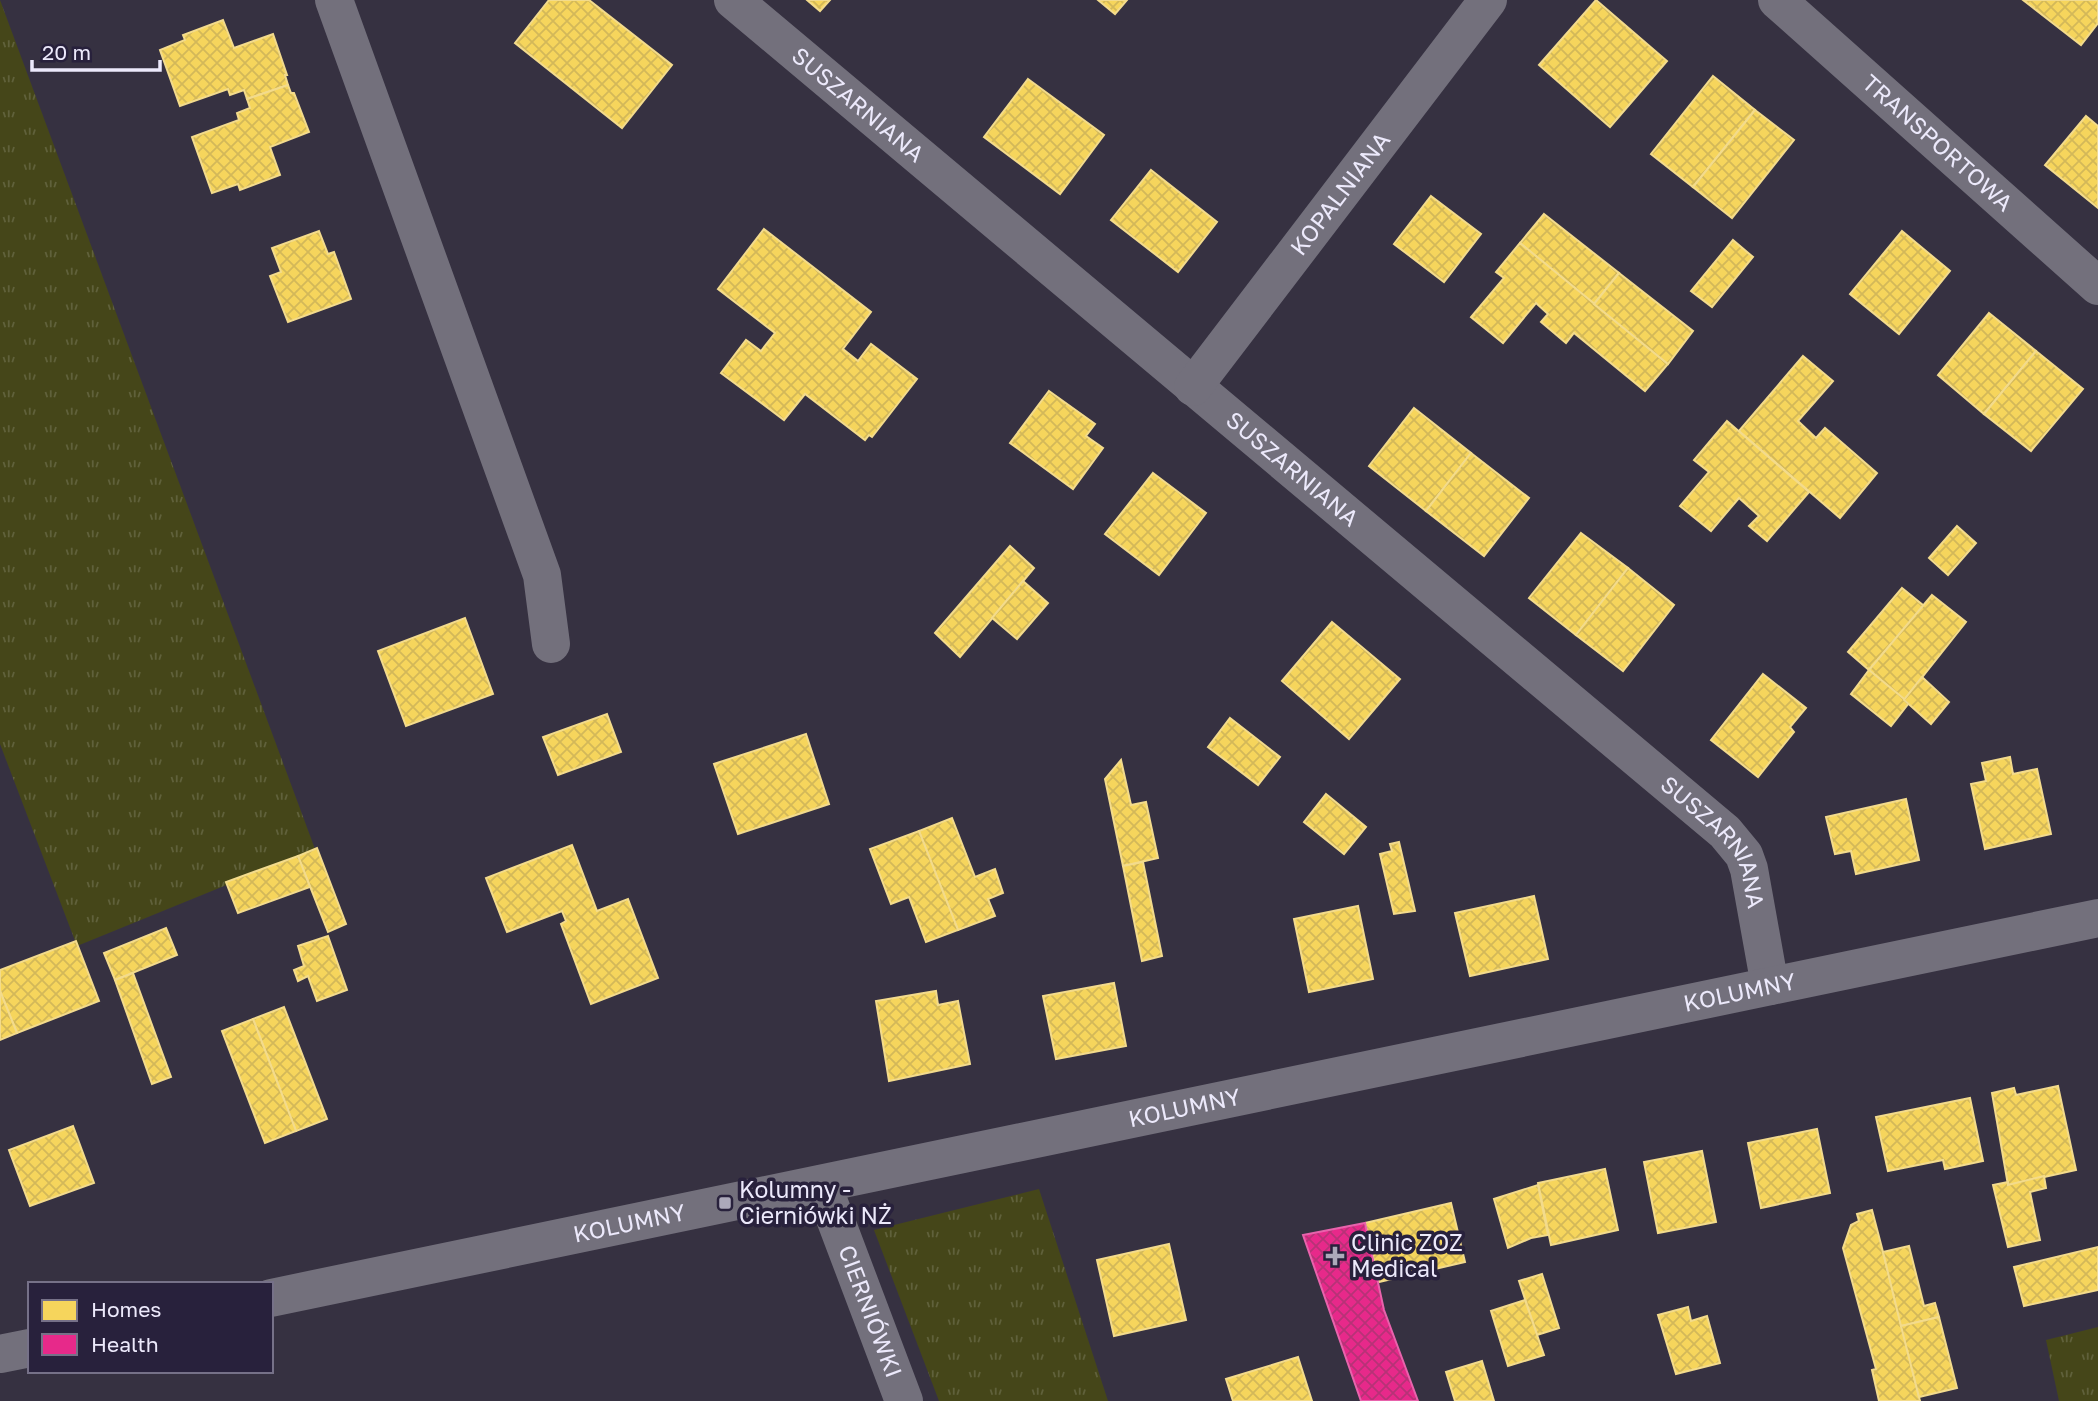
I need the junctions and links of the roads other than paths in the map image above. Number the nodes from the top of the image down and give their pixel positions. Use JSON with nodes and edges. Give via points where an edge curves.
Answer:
{"nodes":[{"id":1,"x":334,"y":0,"type":"edge"},
{"id":2,"x":733,"y":0,"type":"edge"},
{"id":3,"x":1488,"y":0,"type":"edge"},
{"id":4,"x":1777,"y":0,"type":"edge"},
{"id":5,"x":2098,"y":286,"type":"edge"},
{"id":6,"x":1193,"y":387,"type":"junction"},
{"id":7,"x":551,"y":644,"type":"dead end"},
{"id":8,"x":2098,"y":918,"type":"edge"},
{"id":9,"x":1770,"y":986,"type":"junction"},
{"id":10,"x":822,"y":1184,"type":"junction"},
{"id":11,"x":273,"y":1298,"type":"edge"},
{"id":12,"x":28,"y":1348,"type":"edge"},
{"id":13,"x":0,"y":1354,"type":"edge"},
{"id":14,"x":904,"y":1401,"type":"edge"}],
"edges":[{"from":1,"to":7,"type":"street","via":[[542,575]]},
{"from":2,"to":6,"type":"street","name":"SUSZARNIANA"},
{"from":3,"to":6,"type":"street","name":"KOPALNIANA"},
{"from":4,"to":5,"type":"street","name":"TRANSPORTOWA"},
{"from":6,"to":9,"type":"street","name":"SUSZARNIANA","via":[[1735,841],[1749,869]]},
{"from":8,"to":9,"type":"street","name":"KOLUMNY"},
{"from":9,"to":10,"type":"street","name":"KOLUMNY"},
{"from":10,"to":11,"type":"street","name":"KOLUMNY"},
{"from":10,"to":14,"type":"street","name":"CIERNIÓWKI"},
{"from":12,"to":13,"type":"street"}]}
